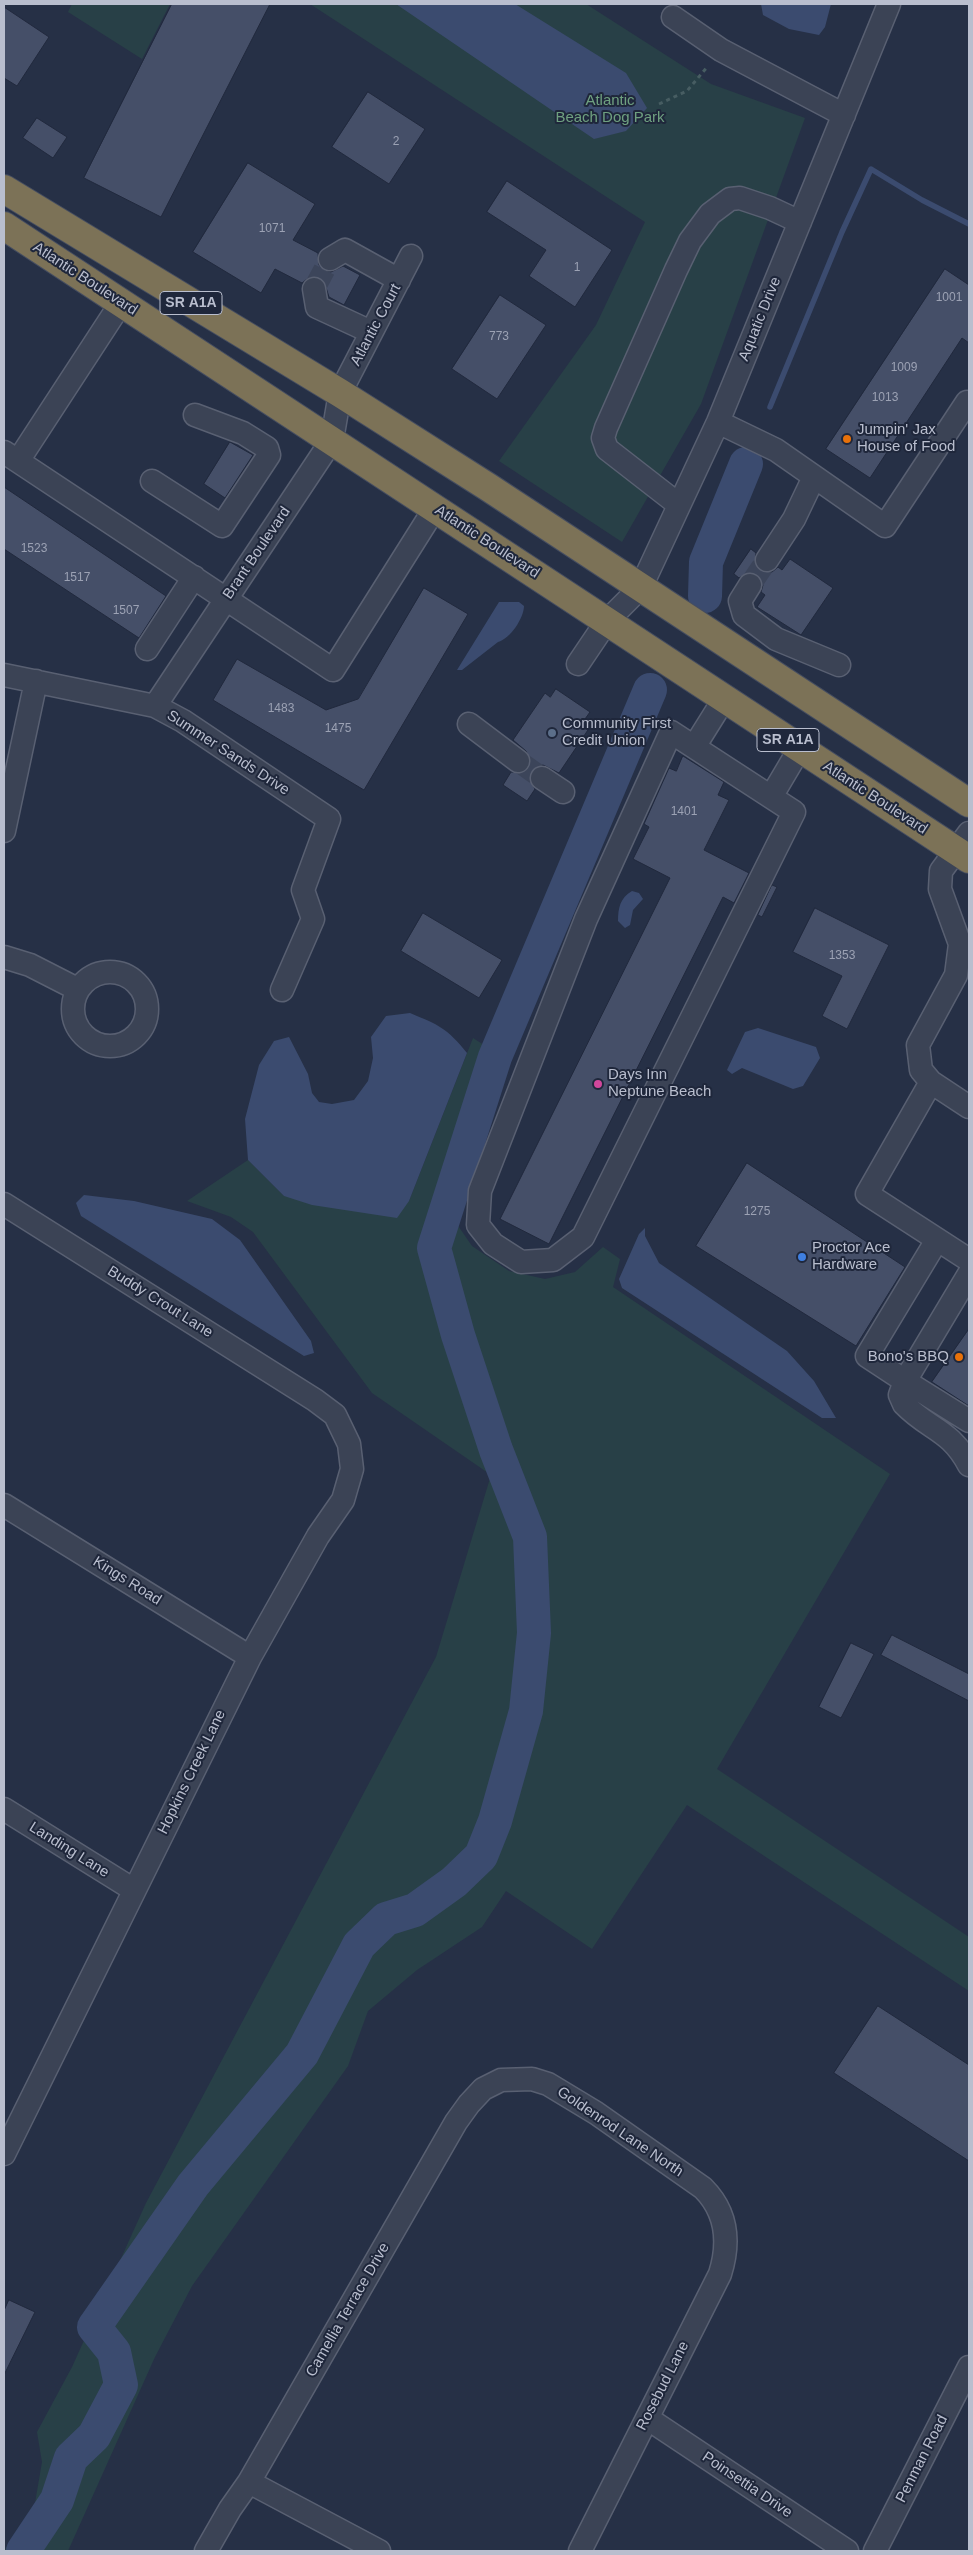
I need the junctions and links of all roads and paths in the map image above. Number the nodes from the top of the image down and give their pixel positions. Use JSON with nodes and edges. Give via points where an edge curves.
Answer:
{"nodes":[{"id":1,"x":889,"y":4,"type":"edge"},
{"id":2,"x":673,"y":17,"type":"dead end"},
{"id":3,"x":721,"y":50,"type":"junction"},
{"id":4,"x":659,"y":104,"type":"dead end"},
{"id":5,"x":844,"y":115,"type":"junction"},
{"id":6,"x":4,"y":181,"type":"edge"},
{"id":7,"x":4,"y":189,"type":"edge"},
{"id":8,"x":43,"y":213,"type":"junction"},
{"id":9,"x":800,"y":222,"type":"junction"},
{"id":10,"x":4,"y":226,"type":"edge"},
{"id":11,"x":411,"y":256,"type":"dead end"},
{"id":12,"x":330,"y":259,"type":"dead end"},
{"id":13,"x":399,"y":280,"type":"junction"},
{"id":14,"x":314,"y":290,"type":"dead end"},
{"id":15,"x":121,"y":303,"type":"junction"},
{"id":16,"x":371,"y":332,"type":"junction"},
{"id":17,"x":340,"y":393,"type":"junction"},
{"id":18,"x":969,"y":404,"type":"edge"},
{"id":19,"x":195,"y":415,"type":"dead end"},
{"id":20,"x":718,"y":422,"type":"junction"},
{"id":21,"x":332,"y":440,"type":"junction"},
{"id":22,"x":11,"y":457,"type":"edge"},
{"id":23,"x":814,"y":477,"type":"junction"},
{"id":24,"x":152,"y":481,"type":"dead end"},
{"id":25,"x":679,"y":505,"type":"junction"},
{"id":26,"x":435,"y":508,"type":"junction"},
{"id":27,"x":767,"y":560,"type":"tunnel mouth"},
{"id":28,"x":194,"y":577,"type":"junction"},
{"id":29,"x":750,"y":585,"type":"tunnel mouth"},
{"id":30,"x":641,"y":587,"type":"junction"},
{"id":31,"x":227,"y":598,"type":"junction"},
{"id":32,"x":607,"y":621,"type":"junction"},
{"id":33,"x":147,"y":649,"type":"dead end"},
{"id":34,"x":578,"y":664,"type":"dead end"},
{"id":35,"x":839,"y":665,"type":"dead end"},
{"id":36,"x":4,"y":675,"type":"edge"},
{"id":37,"x":36,"y":681,"type":"junction"},
{"id":38,"x":724,"y":699,"type":"junction"},
{"id":39,"x":155,"y":706,"type":"junction"},
{"id":40,"x":468,"y":724,"type":"dead end"},
{"id":41,"x":694,"y":747,"type":"junction"},
{"id":42,"x":800,"y":748,"type":"junction"},
{"id":43,"x":518,"y":761,"type":"tunnel mouth"},
{"id":44,"x":542,"y":778,"type":"tunnel mouth"},
{"id":45,"x":563,"y":792,"type":"dead end"},
{"id":46,"x":770,"y":797,"type":"junction"},
{"id":47,"x":969,"y":803,"type":"edge"},
{"id":48,"x":4,"y":831,"type":"edge"},
{"id":49,"x":965,"y":847,"type":"edge"},
{"id":50,"x":964,"y":944,"type":"edge"},
{"id":51,"x":4,"y":956,"type":"edge"},
{"id":52,"x":77,"y":989,"type":"dead end"},
{"id":53,"x":282,"y":990,"type":"dead end"},
{"id":54,"x":931,"y":1082,"type":"junction"},
{"id":55,"x":969,"y":1106,"type":"edge"},
{"id":56,"x":4,"y":1204,"type":"edge"},
{"id":57,"x":937,"y":1240,"type":"junction"},
{"id":58,"x":969,"y":1260,"type":"edge"},
{"id":59,"x":969,"y":1274,"type":"edge"},
{"id":60,"x":906,"y":1381,"type":"junction"},
{"id":61,"x":315,"y":1400,"type":"joint"},
{"id":62,"x":969,"y":1422,"type":"edge"},
{"id":63,"x":969,"y":1465,"type":"edge"},
{"id":64,"x":4,"y":1505,"type":"edge"},
{"id":65,"x":250,"y":1657,"type":"junction"},
{"id":66,"x":4,"y":1810,"type":"edge"},
{"id":67,"x":134,"y":1890,"type":"junction"},
{"id":68,"x":500,"y":2080,"type":"joint"},
{"id":69,"x":10,"y":2122,"type":"edge"},
{"id":70,"x":4,"y":2154,"type":"edge"},
{"id":71,"x":722,"y":2216,"type":"joint"},
{"id":72,"x":969,"y":2367,"type":"edge"},
{"id":73,"x":647,"y":2418,"type":"junction"},
{"id":74,"x":249,"y":2482,"type":"junction"},
{"id":75,"x":206,"y":2551,"type":"edge"},
{"id":76,"x":379,"y":2551,"type":"edge"},
{"id":77,"x":580,"y":2551,"type":"edge"},
{"id":78,"x":847,"y":2551,"type":"edge"},
{"id":79,"x":874,"y":2551,"type":"edge"}],
"edges":[{"from":1,"to":5,"type":"street","name":"Aquatic Drive"},
{"from":2,"to":3,"type":"street"},
{"from":3,"to":4,"type":"path","via":[[687,91]]},
{"from":3,"to":5,"type":"street"},
{"from":5,"to":9,"type":"street","name":"Aquatic Drive"},
{"from":6,"to":8,"type":"highway","number":"SR A1A"},
{"from":7,"to":8,"type":"highway"},
{"from":8,"to":17,"type":"highway","number":"SR A1A"},
{"from":9,"to":20,"type":"street","name":"Aquatic Drive"},
{"from":9,"to":25,"type":"street","via":[[740,198],[730,199],[710,214],[690,241],[676,270],[603,438],[607,449]]},
{"from":10,"to":15,"type":"highway","name":"Atlantic Boulevard","number":"SR A1A"},
{"from":11,"to":13,"type":"street","name":"Atlantic Court"},
{"from":12,"to":13,"type":"street","via":[[344,250]]},
{"from":13,"to":16,"type":"street","name":"Atlantic Court"},
{"from":14,"to":16,"type":"street","via":[[317,307]]},
{"from":15,"to":21,"type":"highway","name":"Atlantic Boulevard","number":"SR A1A"},
{"from":15,"to":22,"type":"street"},
{"from":16,"to":17,"type":"street","name":"Atlantic Court"},
{"from":17,"to":21,"type":"street","name":"Brant Boulevard"},
{"from":17,"to":30,"type":"highway","number":"SR A1A"},
{"from":18,"to":23,"type":"street","via":[[967,402],[885,526]]},
{"from":19,"to":24,"type":"street","via":[[243,433],[267,448],[269,455],[222,526]]},
{"from":20,"to":23,"type":"street","via":[[776,450]]},
{"from":20,"to":25,"type":"street","name":"Aquatic Drive"},
{"from":21,"to":26,"type":"highway","name":"Atlantic Boulevard","number":"SR A1A"},
{"from":21,"to":31,"type":"street","name":"Brant Boulevard"},
{"from":22,"to":28,"type":"street"},
{"from":23,"to":27,"type":"street","via":[[794,519]]},
{"from":25,"to":30,"type":"street","name":"Aquatic Drive"},
{"from":26,"to":31,"type":"street","via":[[333,670]]},
{"from":26,"to":32,"type":"highway","name":"Atlantic Boulevard","number":"SR A1A"},
{"from":28,"to":31,"type":"street"},
{"from":28,"to":33,"type":"street"},
{"from":29,"to":35,"type":"street","via":[[740,601],[744,615],[776,638]]},
{"from":30,"to":32,"type":"street","name":"Aquatic Drive"},
{"from":30,"to":47,"type":"highway","number":"SR A1A"},
{"from":31,"to":39,"type":"street","name":"Brant Boulevard"},
{"from":32,"to":34,"type":"street","name":"Aquatic Drive"},
{"from":32,"to":38,"type":"highway","name":"Atlantic Boulevard","number":"SR A1A"},
{"from":36,"to":37,"type":"street","name":"Summer Sands Drive"},
{"from":37,"to":39,"type":"street","name":"Summer Sands Drive"},
{"from":37,"to":48,"type":"street"},
{"from":38,"to":41,"type":"street"},
{"from":38,"to":42,"type":"highway","name":"Atlantic Boulevard","number":"SR A1A"},
{"from":39,"to":53,"type":"street","name":"Summer Sands Drive","via":[[183,721],[329,819],[303,890],[313,919]]},
{"from":40,"to":43,"type":"street"},
{"from":41,"to":46,"type":"street"},
{"from":41,"to":46,"type":"street","via":[[671,732],[586,919],[480,1191],[478,1226],[493,1244],[521,1262],[553,1260],[583,1237],[794,812]]},
{"from":42,"to":46,"type":"street"},
{"from":42,"to":49,"type":"highway","name":"Atlantic Boulevard","number":"SR A1A"},
{"from":44,"to":45,"type":"street"},
{"from":49,"to":50,"type":"street","via":[[941,872],[940,889]]},
{"from":50,"to":54,"type":"street","via":[[956,975],[918,1045],[920,1070]]},
{"from":51,"to":52,"type":"street","via":[[30,965]]},
{"from":54,"to":55,"type":"street"},
{"from":54,"to":57,"type":"street","via":[[867,1194]]},
{"from":56,"to":61,"type":"street","name":"Buddy Crout Lane"},
{"from":57,"to":58,"type":"street"},
{"from":57,"to":60,"type":"street","via":[[867,1356]]},
{"from":59,"to":60,"type":"street"},
{"from":60,"to":62,"type":"street"},
{"from":60,"to":63,"type":"street","via":[[900,1396],[904,1404],[951,1438]]},
{"from":61,"to":65,"type":"street","name":"Hopkins Creek Lane","via":[[335,1415],[349,1444],[352,1469],[343,1500],[318,1536]]},
{"from":64,"to":65,"type":"street","name":"Kings Road"},
{"from":65,"to":67,"type":"street","name":"Hopkins Creek Lane"},
{"from":66,"to":67,"type":"street","name":"Landing Lane"},
{"from":67,"to":69,"type":"street","name":"Hopkins Creek Lane"},
{"from":68,"to":71,"type":"street","name":"Goldenrod Lane North","via":[[532,2079],[548,2084],[596,2113],[703,2188],[715,2200]]},
{"from":68,"to":74,"type":"street","name":"Camellia Terrace Drive","via":[[468,2104],[456,2122]]},
{"from":69,"to":70,"type":"street","name":"Hopkins Creek Lane"},
{"from":71,"to":73,"type":"street","name":"Rosebud Lane","via":[[726,2231],[725,2258],[720,2274]]},
{"from":72,"to":79,"type":"street","name":"Penman Road"},
{"from":73,"to":77,"type":"street","name":"Rosebud Lane"},
{"from":73,"to":78,"type":"street","name":"Poinsettia Drive"},
{"from":74,"to":75,"type":"street","name":"Camellia Terrace Drive"},
{"from":74,"to":76,"type":"street"}]}
